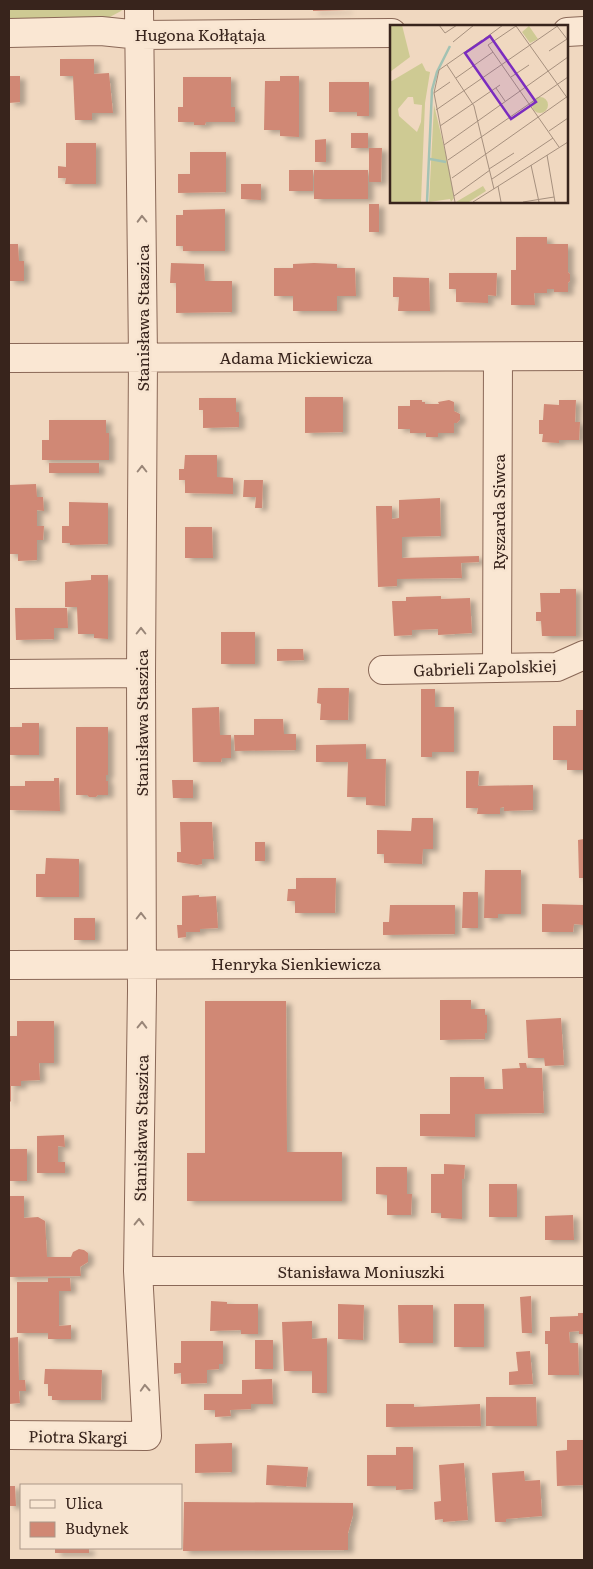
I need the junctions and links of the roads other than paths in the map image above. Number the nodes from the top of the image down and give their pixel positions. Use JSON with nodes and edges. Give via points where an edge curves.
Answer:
{"nodes":[{"id":1,"x":140,"y":22,"type":"edge"},
{"id":2,"x":584,"y":31,"type":"edge"},
{"id":3,"x":568,"y":32,"type":"edge"},
{"id":4,"x":9,"y":33,"type":"edge"},
{"id":5,"x":390,"y":33,"type":"edge"},
{"id":6,"x":584,"y":356,"type":"edge"},
{"id":7,"x":143,"y":357,"type":"junction"},
{"id":8,"x":498,"y":357,"type":"junction"},
{"id":9,"x":9,"y":358,"type":"edge"},
{"id":10,"x":584,"y":655,"type":"edge"},
{"id":11,"x":497,"y":668,"type":"junction"},
{"id":12,"x":383,"y":670,"type":"dead end"},
{"id":13,"x":141,"y":673,"type":"junction"},
{"id":14,"x":9,"y":674,"type":"edge"},
{"id":15,"x":584,"y":963,"type":"edge"},
{"id":16,"x":9,"y":965,"type":"edge"},
{"id":17,"x":142,"y":965,"type":"junction"},
{"id":18,"x":138,"y":1271,"type":"junction"},
{"id":19,"x":584,"y":1271,"type":"edge"},
{"id":20,"x":9,"y":1435,"type":"edge"},
{"id":21,"x":147,"y":1436,"type":"joint"}],
"edges":[{"from":1,"to":4,"type":"street","name":"Hugona Kołłątaja","via":[[101,31]]},
{"from":1,"to":5,"type":"street","name":"Hugona Kołłątaja"},
{"from":7,"to":1,"type":"street","name":"Stanisława Staszica","one_way":true},
{"from":2,"to":3,"type":"street"},
{"from":6,"to":8,"type":"street","name":"Adama Mickiewicza"},
{"from":7,"to":8,"type":"street","name":"Adama Mickiewicza"},
{"from":7,"to":9,"type":"street","name":"Adama Mickiewicza"},
{"from":13,"to":7,"type":"street","name":"Stanisława Staszica","one_way":true},
{"from":8,"to":11,"type":"street","name":"Ryszarda Siwca"},
{"from":10,"to":11,"type":"street","name":"Gabrieli Zapolskiej","via":[[557,667]]},
{"from":11,"to":12,"type":"street","name":"Gabrieli Zapolskiej"},
{"from":13,"to":14,"type":"street"},
{"from":17,"to":13,"type":"street","name":"Stanisława Staszica","one_way":true},
{"from":15,"to":17,"type":"street","name":"Henryka Sienkiewicza"},
{"from":16,"to":17,"type":"street","name":"Henryka Sienkiewicza"},
{"from":18,"to":17,"type":"street","name":"Stanisława Staszica","one_way":true},
{"from":18,"to":19,"type":"street","name":"Stanisława Moniuszki"},
{"from":21,"to":18,"type":"street","name":"Stanisława Staszica","one_way":true},
{"from":20,"to":21,"type":"street","name":"Piotra Skargi"}]}
